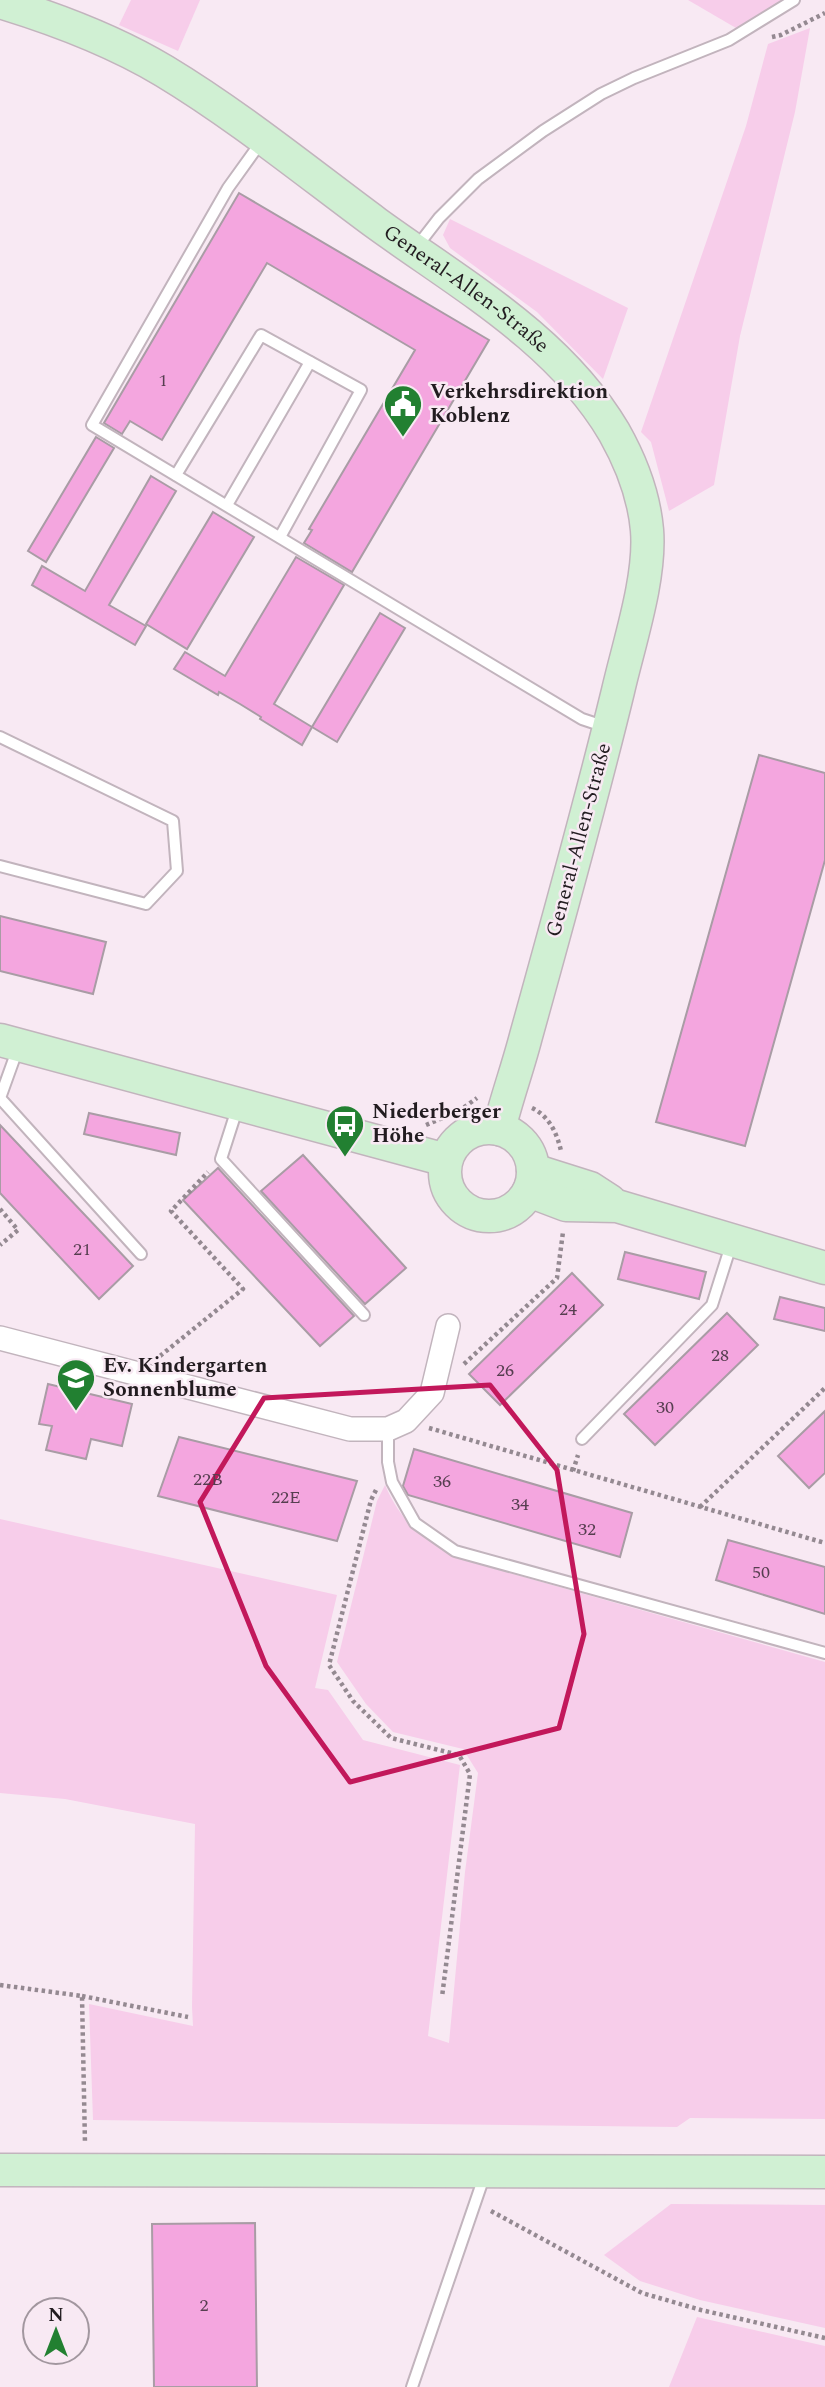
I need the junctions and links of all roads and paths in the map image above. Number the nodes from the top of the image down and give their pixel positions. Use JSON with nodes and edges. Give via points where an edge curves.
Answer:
{"nodes":[{"id":1,"x":794,"y":0,"type":"edge"},
{"id":2,"x":0,"y":2,"type":"edge"},
{"id":3,"x":263,"y":140,"type":"junction"},
{"id":4,"x":414,"y":250,"type":"junction"},
{"id":5,"x":310,"y":362,"type":"junction"},
{"id":6,"x":176,"y":475,"type":"junction"},
{"id":7,"x":227,"y":505,"type":"junction"},
{"id":8,"x":280,"y":537,"type":"junction"},
{"id":9,"x":609,"y":728,"type":"junction"},
{"id":10,"x":0,"y":737,"type":"edge"},
{"id":11,"x":0,"y":866,"type":"edge"},
{"id":12,"x":10,"y":1043,"type":"edge"},
{"id":13,"x":239,"y":1104,"type":"junction"},
{"id":14,"x":503,"y":1114,"type":"junction"},
{"id":15,"x":419,"y":1127,"type":"dead end"},
{"id":16,"x":221,"y":1158,"type":"junction"},
{"id":17,"x":446,"y":1160,"type":"junction"},
{"id":18,"x":531,"y":1180,"type":"junction"},
{"id":19,"x":567,"y":1193,"type":"junction"},
{"id":20,"x":0,"y":1209,"type":"edge"},
{"id":21,"x":733,"y":1240,"type":"junction"},
{"id":22,"x":0,"y":1245,"type":"edge"},
{"id":23,"x":141,"y":1254,"type":"dead end"},
{"id":24,"x":825,"y":1268,"type":"edge"},
{"id":25,"x":364,"y":1315,"type":"dead end"},
{"id":26,"x":448,"y":1326,"type":"dead end"},
{"id":27,"x":0,"y":1338,"type":"edge"},
{"id":28,"x":150,"y":1377,"type":"junction"},
{"id":29,"x":825,"y":1388,"type":"edge"},
{"id":30,"x":432,"y":1393,"type":"junction"},
{"id":31,"x":397,"y":1425,"type":"junction"},
{"id":32,"x":582,"y":1440,"type":"dead end"},
{"id":33,"x":388,"y":1462,"type":"junction"},
{"id":34,"x":699,"y":1507,"type":"junction"},
{"id":35,"x":825,"y":1543,"type":"edge"},
{"id":36,"x":825,"y":1653,"type":"edge"},
{"id":37,"x":0,"y":1985,"type":"edge"},
{"id":38,"x":82,"y":1996,"type":"junction"},
{"id":39,"x":442,"y":1997,"type":"dead end"},
{"id":40,"x":188,"y":2017,"type":"dead end"},
{"id":41,"x":0,"y":2170,"type":"edge"},
{"id":42,"x":85,"y":2170,"type":"junction"},
{"id":43,"x":486,"y":2171,"type":"junction"},
{"id":44,"x":825,"y":2172,"type":"edge"},
{"id":45,"x":475,"y":2202,"type":"junction"},
{"id":46,"x":825,"y":2338,"type":"edge"},
{"id":47,"x":412,"y":2387,"type":"edge"}],
"edges":[{"from":1,"to":4,"type":"lane","via":[[729,40],[601,94],[543,131],[478,179]]},
{"from":2,"to":3,"type":"street","name":"General-Allen-Straße","via":[[104,41],[163,71]]},
{"from":3,"to":4,"type":"street","name":"General-Allen-Straße"},
{"from":3,"to":6,"type":"lane","via":[[228,188],[92,425]]},
{"from":4,"to":9,"type":"street","name":"General-Allen-Straße","via":[[544,348],[592,400],[632,470],[647,532],[645,569]]},
{"from":5,"to":6,"type":"lane","via":[[261,335]]},
{"from":5,"to":7,"type":"lane"},
{"from":5,"to":8,"type":"lane","via":[[361,390]]},
{"from":6,"to":7,"type":"lane"},
{"from":7,"to":8,"type":"lane"},
{"from":8,"to":9,"type":"lane","via":[[582,719]]},
{"from":9,"to":14,"type":"street","name":"General-Allen-Straße"},
{"from":10,"to":11,"type":"lane","via":[[173,821],[177,871],[146,904]]},
{"from":12,"to":13,"type":"street"},
{"from":12,"to":23,"type":"lane","via":[[0,1098]]},
{"from":13,"to":16,"type":"lane"},
{"from":13,"to":17,"type":"street"},
{"from":14,"to":15,"type":"path","via":[[482,1095],[459,1111]]},
{"from":14,"to":17,"type":"street","via":[[463,1136]]},
{"from":14,"to":18,"type":"street","via":[[530,1156]]},
{"from":14,"to":19,"type":"path","via":[[540,1112],[552,1125]]},
{"from":16,"to":25,"type":"lane"},
{"from":16,"to":28,"type":"path","via":[[171,1211],[243,1289],[160,1355]]},
{"from":17,"to":18,"type":"street","via":[[447,1186],[473,1213],[499,1215],[511,1210],[522,1202]]},
{"from":18,"to":19,"type":"street"},
{"from":19,"to":21,"type":"street","via":[[590,1188],[617,1206]]},
{"from":19,"to":30,"type":"path","via":[[556,1278]]},
{"from":20,"to":22,"type":"path","via":[[18,1230]]},
{"from":21,"to":24,"type":"street"},
{"from":21,"to":32,"type":"lane","via":[[712,1305]]},
{"from":26,"to":30,"type":"street"},
{"from":27,"to":28,"type":"street"},
{"from":28,"to":31,"type":"street","via":[[350,1429]]},
{"from":29,"to":34,"type":"path"},
{"from":30,"to":31,"type":"street"},
{"from":31,"to":33,"type":"lane"},
{"from":31,"to":34,"type":"path"},
{"from":33,"to":36,"type":"lane","via":[[392,1482],[415,1523],[455,1551]]},
{"from":33,"to":39,"type":"path","via":[[371,1500],[328,1665],[353,1701],[391,1738],[459,1755],[470,1774]]},
{"from":34,"to":35,"type":"path"},
{"from":37,"to":38,"type":"path"},
{"from":38,"to":40,"type":"path"},
{"from":38,"to":42,"type":"path"},
{"from":41,"to":42,"type":"street"},
{"from":42,"to":43,"type":"street"},
{"from":43,"to":44,"type":"street"},
{"from":43,"to":45,"type":"lane"},
{"from":45,"to":46,"type":"path","via":[[642,2293]]},
{"from":45,"to":47,"type":"lane"}]}
